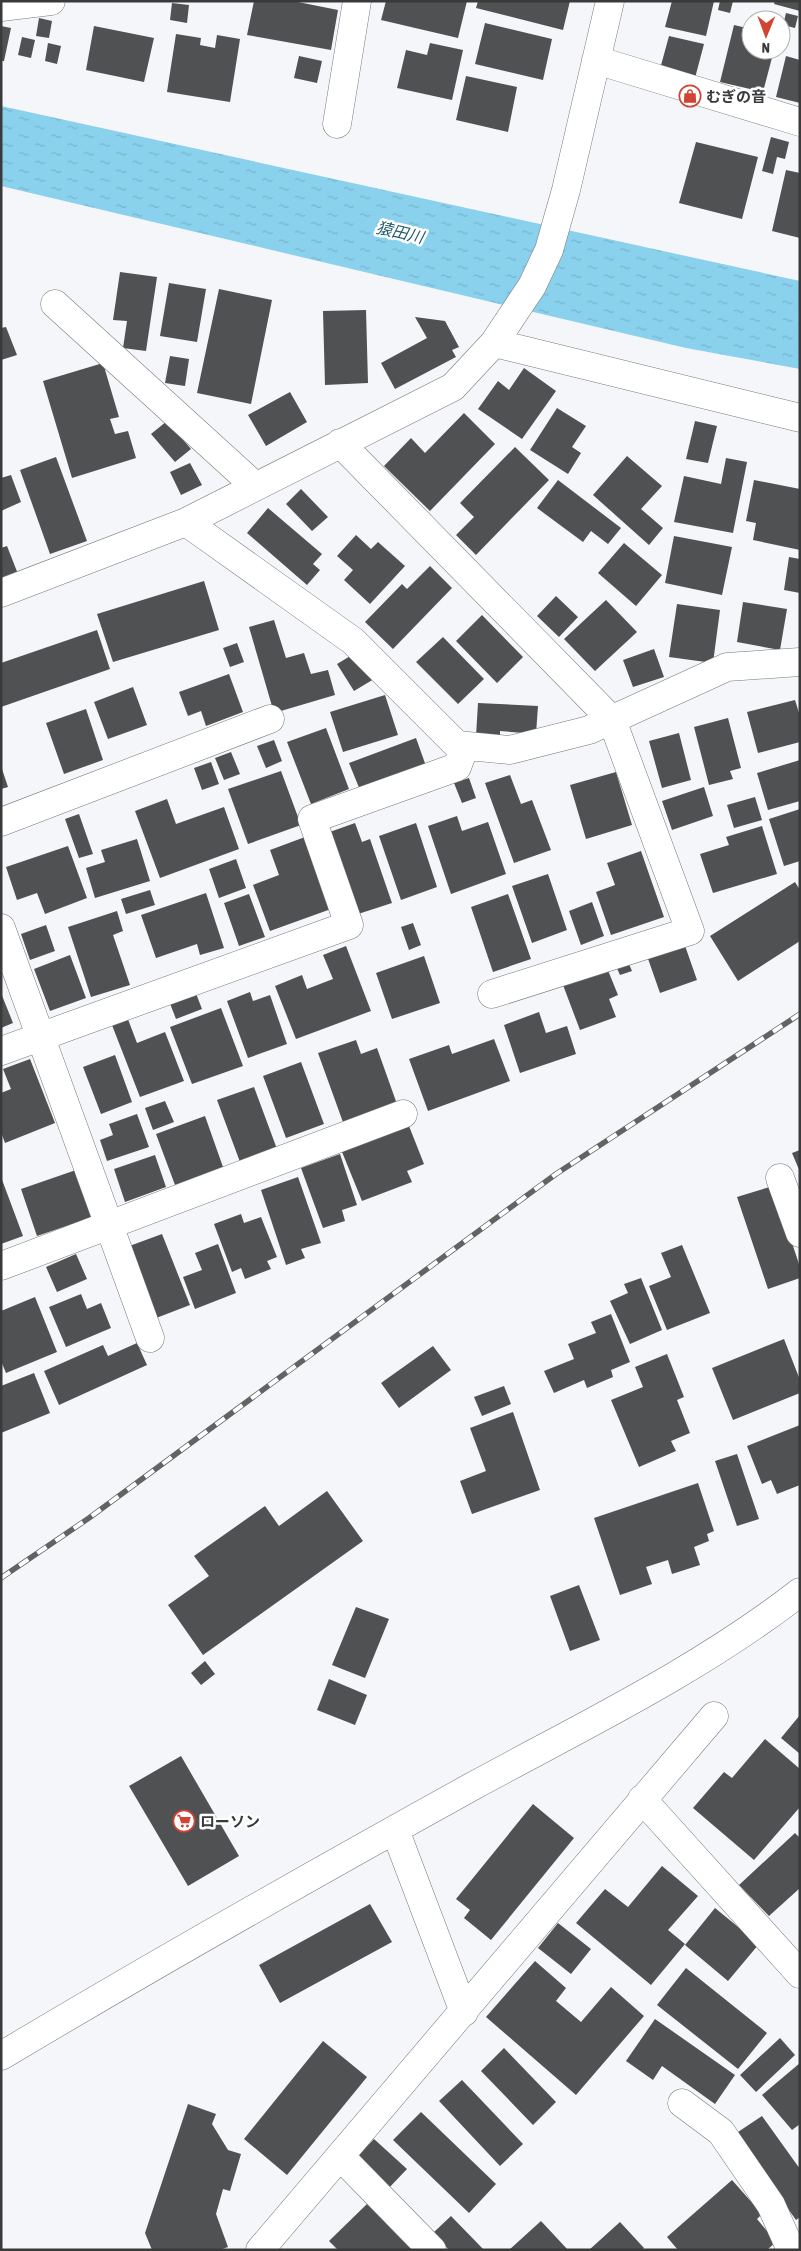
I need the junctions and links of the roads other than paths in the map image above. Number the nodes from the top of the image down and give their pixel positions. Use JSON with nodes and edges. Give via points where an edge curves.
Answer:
{"nodes":[{"id":1,"x":51,"y":1,"type":"edge"},
{"id":2,"x":357,"y":1,"type":"edge"},
{"id":3,"x":610,"y":1,"type":"edge"},
{"id":4,"x":1,"y":7,"type":"edge"},
{"id":5,"x":596,"y":60,"type":"junction"},
{"id":6,"x":800,"y":122,"type":"edge"},
{"id":7,"x":337,"y":124,"type":"dead end"},
{"id":8,"x":55,"y":304,"type":"dead end"},
{"id":9,"x":494,"y":343,"type":"junction"},
{"id":10,"x":800,"y":418,"type":"edge"},
{"id":11,"x":340,"y":443,"type":"junction"},
{"id":12,"x":255,"y":486,"type":"junction"},
{"id":13,"x":186,"y":522,"type":"junction"},
{"id":14,"x":1,"y":593,"type":"edge"},
{"id":15,"x":800,"y":662,"type":"edge"},
{"id":16,"x":270,"y":719,"type":"dead end"},
{"id":17,"x":612,"y":720,"type":"junction"},
{"id":18,"x":465,"y":746,"type":"junction"},
{"id":19,"x":1,"y":822,"type":"edge"},
{"id":20,"x":1,"y":928,"type":"edge"},
{"id":21,"x":492,"y":994,"type":"dead end"},
{"id":22,"x":41,"y":1037,"type":"junction"},
{"id":23,"x":1,"y":1051,"type":"edge"},
{"id":24,"x":403,"y":1114,"type":"dead end"},
{"id":25,"x":780,"y":1178,"type":"dead end"},
{"id":26,"x":109,"y":1226,"type":"junction"},
{"id":27,"x":800,"y":1233,"type":"edge"},
{"id":28,"x":1,"y":1266,"type":"edge"},
{"id":29,"x":150,"y":1338,"type":"dead end"},
{"id":30,"x":800,"y":1592,"type":"edge"},
{"id":31,"x":714,"y":1716,"type":"dead end"},
{"id":32,"x":642,"y":1799,"type":"junction"},
{"id":33,"x":395,"y":1830,"type":"junction"},
{"id":34,"x":800,"y":1974,"type":"edge"},
{"id":35,"x":464,"y":2012,"type":"junction"},
{"id":36,"x":1,"y":2056,"type":"edge"},
{"id":37,"x":682,"y":2103,"type":"dead end"},
{"id":38,"x":341,"y":2157,"type":"junction"},
{"id":39,"x":260,"y":2250,"type":"edge"},
{"id":40,"x":432,"y":2250,"type":"edge"},
{"id":41,"x":791,"y":2250,"type":"edge"}],
"edges":[{"from":1,"to":4,"type":"street"},
{"from":2,"to":7,"type":"street"},
{"from":3,"to":5,"type":"street"},
{"from":5,"to":6,"type":"street"},
{"from":5,"to":9,"type":"street","via":[[549,250],[532,286]]},
{"from":8,"to":12,"type":"street"},
{"from":9,"to":10,"type":"street"},
{"from":9,"to":11,"type":"street","via":[[453,387]]},
{"from":11,"to":12,"type":"street"},
{"from":11,"to":17,"type":"street"},
{"from":12,"to":13,"type":"street"},
{"from":13,"to":14,"type":"street"},
{"from":13,"to":18,"type":"street","via":[[353,641],[457,745]]},
{"from":15,"to":17,"type":"street","via":[[727,667]]},
{"from":16,"to":19,"type":"street"},
{"from":17,"to":18,"type":"street","via":[[589,730],[510,750]]},
{"from":17,"to":21,"type":"street","via":[[690,930]]},
{"from":18,"to":22,"type":"street","via":[[457,767],[312,819],[349,925]]},
{"from":20,"to":22,"type":"street"},
{"from":22,"to":23,"type":"street"},
{"from":22,"to":26,"type":"street"},
{"from":24,"to":26,"type":"street"},
{"from":25,"to":27,"type":"street"},
{"from":26,"to":28,"type":"street"},
{"from":26,"to":29,"type":"street"},
{"from":30,"to":33,"type":"street","via":[[756,1626],[656,1686]]},
{"from":31,"to":32,"type":"street"},
{"from":32,"to":34,"type":"street"},
{"from":32,"to":35,"type":"street"},
{"from":33,"to":35,"type":"street"},
{"from":33,"to":36,"type":"street"},
{"from":35,"to":38,"type":"street"},
{"from":37,"to":41,"type":"street","via":[[721,2132],[771,2205]]},
{"from":38,"to":39,"type":"street"},
{"from":38,"to":40,"type":"street"}]}
